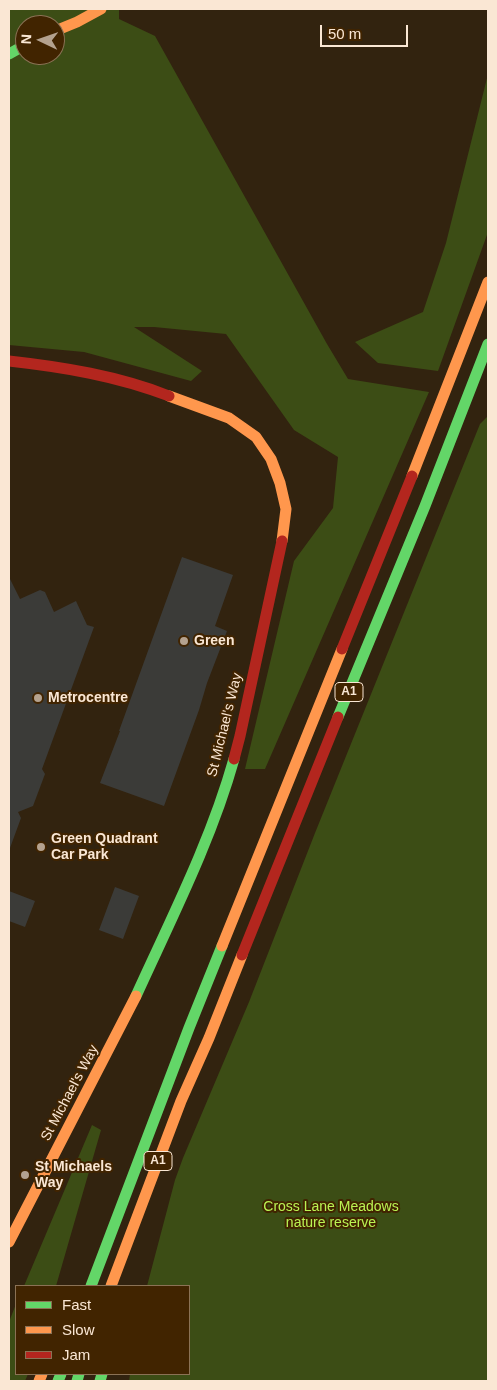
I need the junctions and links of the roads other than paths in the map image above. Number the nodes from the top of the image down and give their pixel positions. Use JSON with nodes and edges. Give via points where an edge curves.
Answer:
{"nodes":[{"id":1,"x":100,"y":9,"type":"edge"},
{"id":2,"x":65,"y":27,"type":"edge"},
{"id":3,"x":488,"y":282,"type":"edge"},
{"id":4,"x":488,"y":344,"type":"edge"},
{"id":5,"x":9,"y":361,"type":"edge"},
{"id":6,"x":209,"y":1038,"type":"junction"},
{"id":7,"x":167,"y":1084,"type":"junction"},
{"id":8,"x":193,"y":1101,"type":"dead end"},
{"id":9,"x":160,"y":1188,"type":"dead end"},
{"id":10,"x":144,"y":1230,"type":"dead end"},
{"id":11,"x":9,"y":1242,"type":"edge"},
{"id":12,"x":79,"y":1285,"type":"edge"},
{"id":13,"x":91,"y":1285,"type":"edge"},
{"id":14,"x":111,"y":1285,"type":"edge"}],
"edges":[{"from":1,"to":2,"type":"main road"},
{"from":3,"to":7,"type":"main road","number":"A1"},
{"from":4,"to":6,"type":"main road","number":"A1","via":[[426,506]]},
{"from":5,"to":11,"type":"main road","name":"St Michael's Way","via":[[91,373],[162,393],[229,418],[256,437],[271,459],[286,509],[240,736],[224,791],[197,862],[128,1013]]},
{"from":6,"to":8,"type":"main road"},
{"from":6,"to":14,"type":"main road","number":"A1","via":[[181,1101]]},
{"from":7,"to":12,"type":"main road","via":[[118,1190]]},
{"from":7,"to":13,"type":"main road","number":"A1"},
{"from":9,"to":10,"type":"main road"}]}
